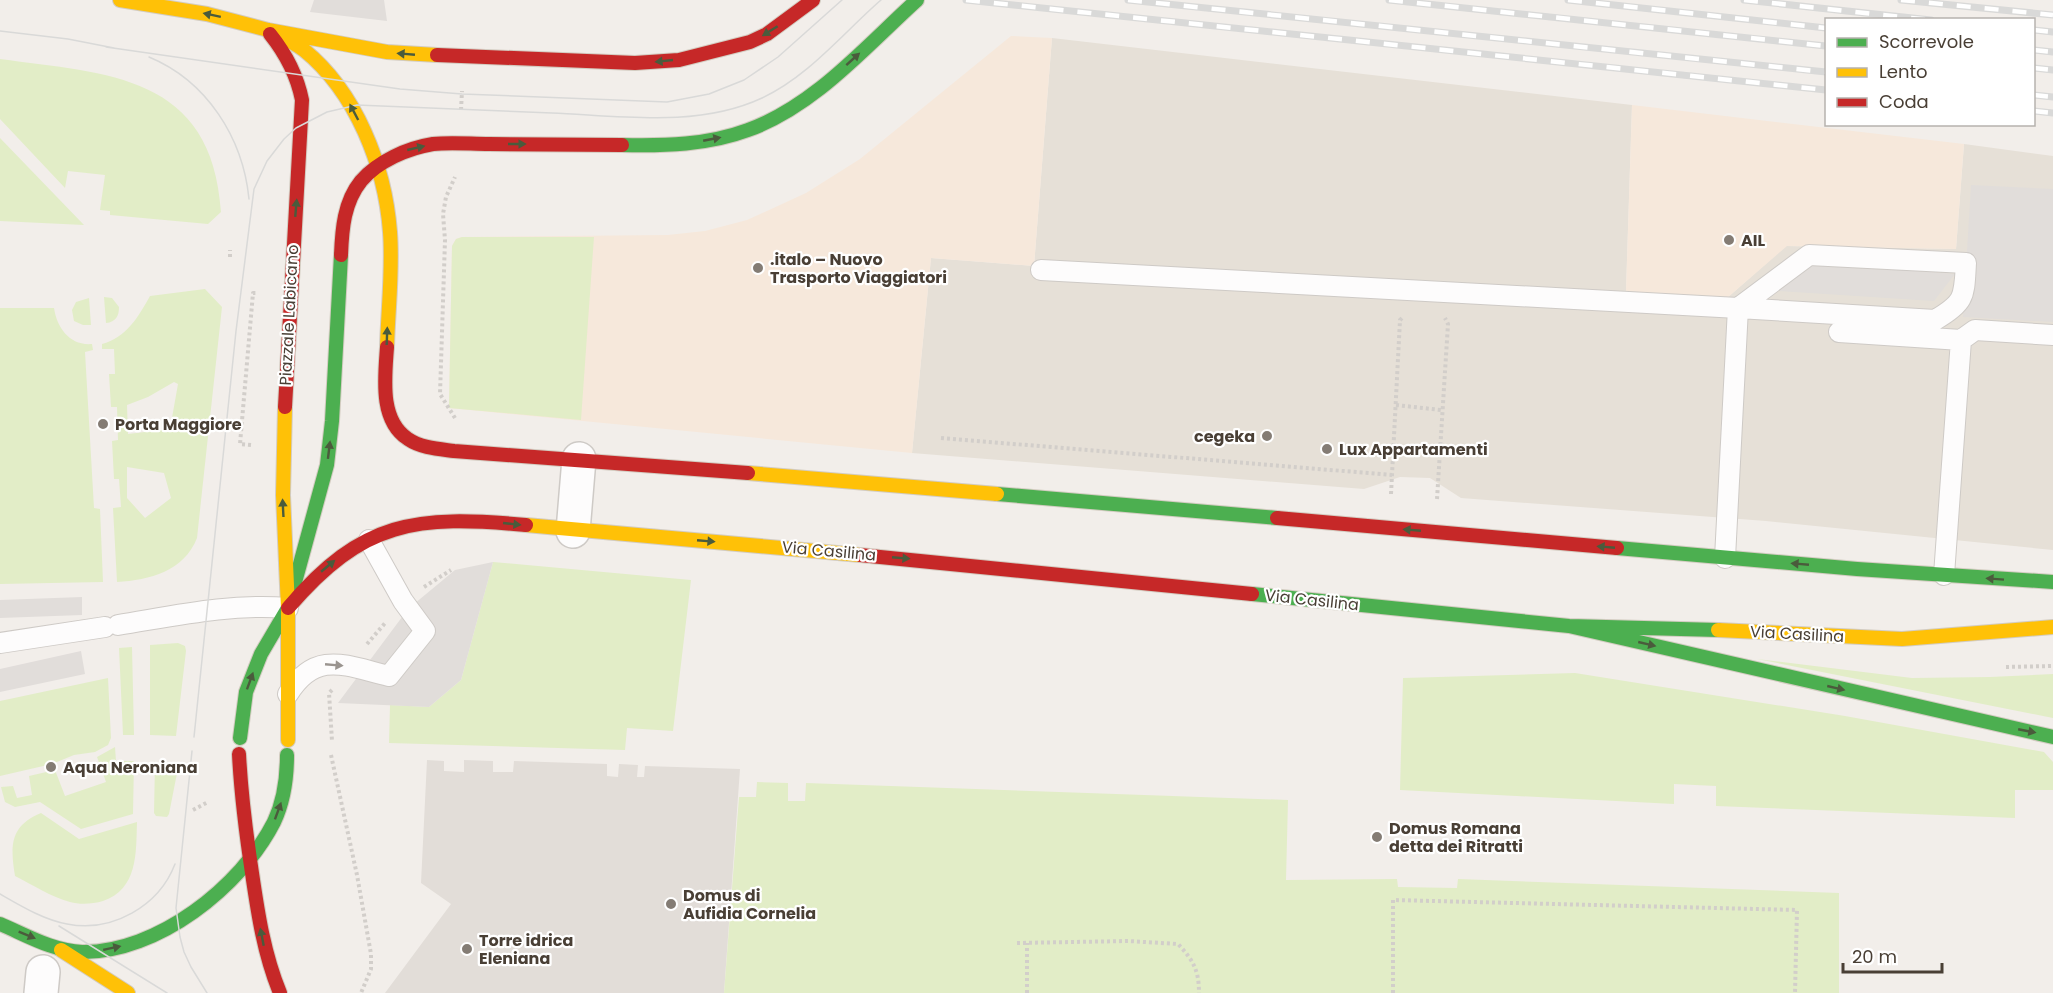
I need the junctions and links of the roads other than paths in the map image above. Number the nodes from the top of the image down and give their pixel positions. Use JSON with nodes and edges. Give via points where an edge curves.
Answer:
{"nodes":[{"id":1,"x":120,"y":0,"type":"edge"},
{"id":2,"x":813,"y":0,"type":"edge"},
{"id":3,"x":917,"y":0,"type":"edge"},
{"id":4,"x":268,"y":30,"type":"junction"},
{"id":5,"x":377,"y":166,"type":"junction"},
{"id":6,"x":1041,"y":270,"type":"dead end"},
{"id":7,"x":1738,"y":308,"type":"junction"},
{"id":8,"x":1839,"y":332,"type":"dead end"},
{"id":9,"x":2053,"y":335,"type":"edge"},
{"id":10,"x":1961,"y":340,"type":"junction"},
{"id":11,"x":579,"y":459,"type":"junction"},
{"id":12,"x":573,"y":531,"type":"junction"},
{"id":13,"x":369,"y":540,"type":"junction"},
{"id":14,"x":1725,"y":558,"type":"junction"},
{"id":15,"x":1944,"y":575,"type":"junction"},
{"id":16,"x":2053,"y":582,"type":"edge"},
{"id":17,"x":288,"y":608,"type":"junction"},
{"id":18,"x":1569,"y":626,"type":"junction"},
{"id":19,"x":2053,"y":627,"type":"edge"},
{"id":20,"x":0,"y":643,"type":"edge"},
{"id":21,"x":288,"y":694,"type":"junction"},
{"id":22,"x":2053,"y":737,"type":"edge"},
{"id":23,"x":240,"y":738,"type":"dead end"},
{"id":24,"x":288,"y":740,"type":"dead end"},
{"id":25,"x":240,"y":754,"type":"dead end"},
{"id":26,"x":287,"y":755,"type":"dead end"},
{"id":27,"x":250,"y":860,"type":"junction"},
{"id":28,"x":0,"y":924,"type":"edge"},
{"id":29,"x":46,"y":970,"type":"edge"},
{"id":30,"x":128,"y":993,"type":"edge"},
{"id":31,"x":280,"y":993,"type":"edge"}],
"edges":[{"from":4,"to":1,"type":"main road","one_way":true,"via":[[207,14]]},
{"from":2,"to":4,"type":"main road","one_way":true,"via":[[750,42],[679,60],[635,63],[387,52]]},
{"from":5,"to":3,"type":"main road","name":"Piazzale Labicano","one_way":true,"via":[[407,150],[434,144],[650,145],[729,136],[766,122],[808,96]]},
{"from":5,"to":4,"type":"main road","one_way":true,"via":[[365,134],[328,73],[305,51]]},
{"from":17,"to":4,"type":"main road","name":"Piazzale Labicano","one_way":true,"via":[[283,438],[302,100],[291,64]]},
{"from":11,"to":5,"type":"main road","one_way":true,"via":[[423,446],[407,439],[394,426],[385,394],[390,237]]},
{"from":17,"to":5,"type":"main road","name":"Piazzale Labicano","one_way":true,"via":[[327,465],[343,220],[355,189]]},
{"from":6,"to":7,"type":"lane"},
{"from":7,"to":7,"type":"lane","via":[[1935,320],[1952,310],[1964,294],[1966,263],[1809,255]]},
{"from":7,"to":14,"type":"lane"},
{"from":8,"to":10,"type":"lane"},
{"from":9,"to":10,"type":"lane","via":[[1975,330]]},
{"from":10,"to":15,"type":"lane"},
{"from":11,"to":12,"type":"street"},
{"from":14,"to":11,"type":"main road","one_way":true},
{"from":13,"to":12,"type":"main road","name":"Via Casilina","one_way":true,"via":[[391,530],[441,522],[502,523]]},
{"from":12,"to":18,"type":"main road","name":"Via Casilina","one_way":true,"via":[[965,564]]},
{"from":17,"to":13,"type":"main road","name":"Via Casilina","one_way":true,"via":[[326,568]]},
{"from":21,"to":13,"type":"lane","one_way":true,"via":[[302,675],[323,664],[389,676],[425,631],[403,602]]},
{"from":15,"to":14,"type":"main road","one_way":true},
{"from":16,"to":15,"type":"main road","one_way":true},
{"from":17,"to":20,"type":"lane","via":[[229,609]]},
{"from":17,"to":21,"type":"main road","name":"Piazzale Labicano"},
{"from":23,"to":17,"type":"main road","name":"Piazzale Labicano","one_way":true,"via":[[242,709],[251,678]]},
{"from":18,"to":19,"type":"main road","name":"Via Casilina","via":[[1902,639]]},
{"from":18,"to":22,"type":"main road","one_way":true},
{"from":21,"to":24,"type":"main road","name":"Piazzale Labicano"},
{"from":25,"to":27,"type":"main road","via":[[240,788]]},
{"from":27,"to":26,"type":"main road","one_way":true,"via":[[282,801]]},
{"from":29,"to":27,"type":"main road","one_way":true,"via":[[69,951],[120,947],[177,922],[202,906]]},
{"from":31,"to":27,"type":"main road","one_way":true,"via":[[263,942]]},
{"from":28,"to":29,"type":"main road","one_way":true},
{"from":29,"to":30,"type":"main road"}]}
